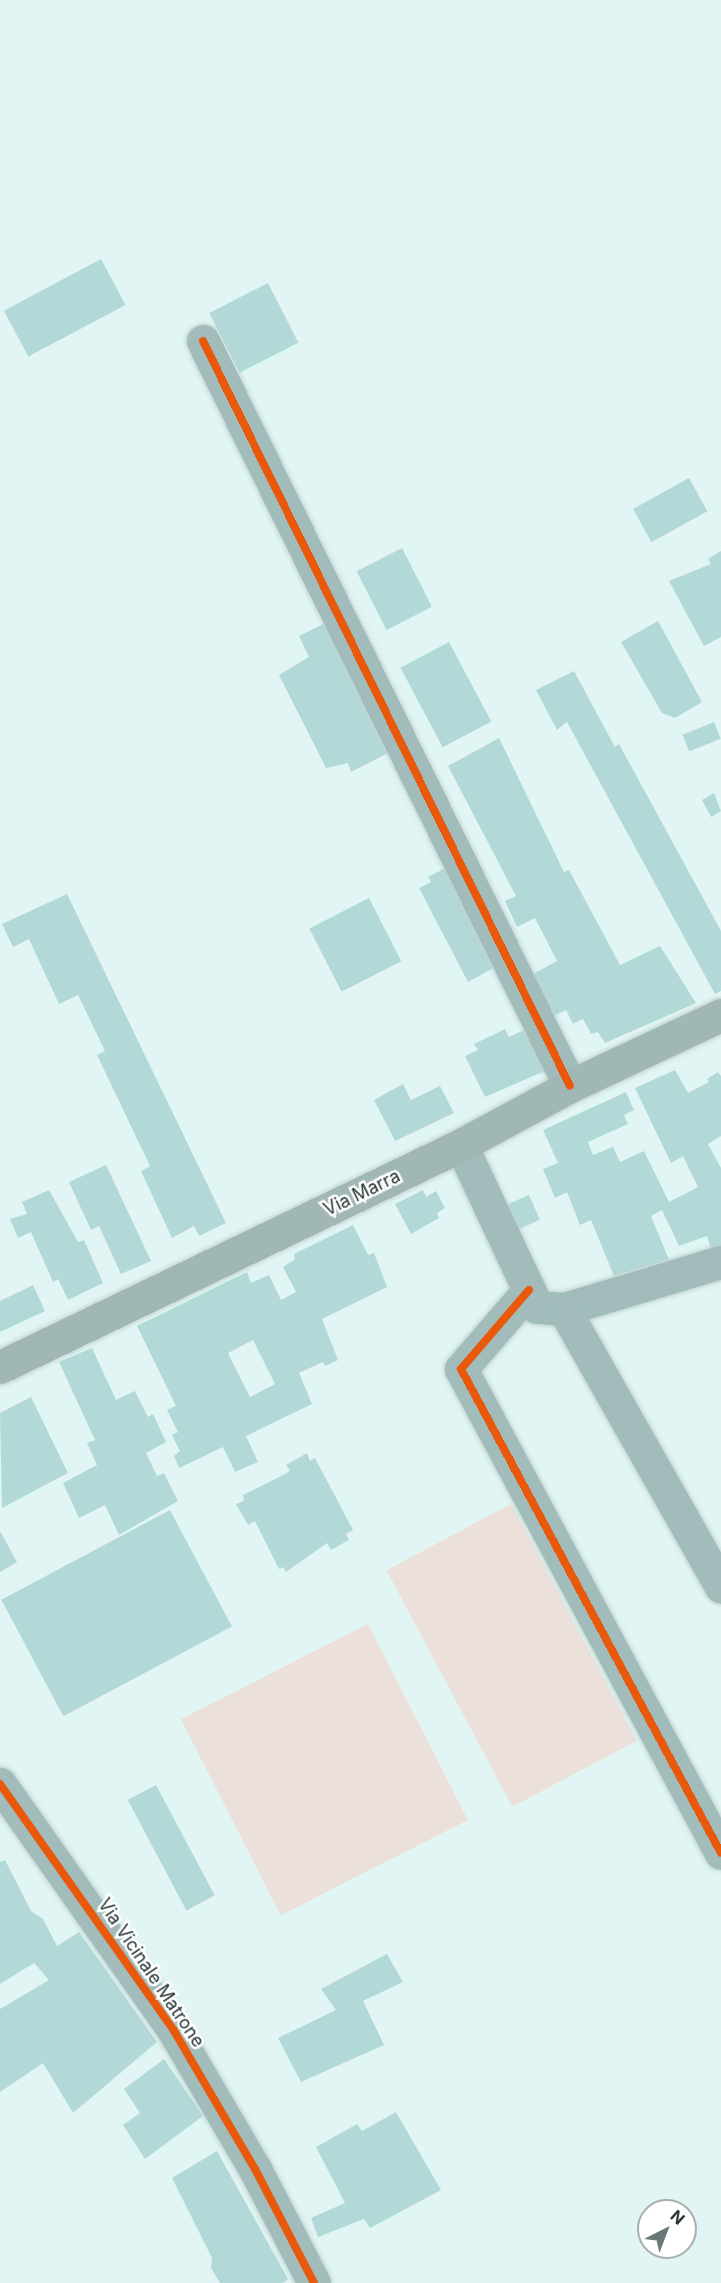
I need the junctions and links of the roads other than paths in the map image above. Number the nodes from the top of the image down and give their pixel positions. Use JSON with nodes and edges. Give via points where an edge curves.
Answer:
{"nodes":[{"id":1,"x":203,"y":341,"type":"dead end"},
{"id":2,"x":721,"y":1014,"type":"edge"},
{"id":3,"x":570,"y":1086,"type":"junction"},
{"id":4,"x":461,"y":1146,"type":"junction"},
{"id":5,"x":721,"y":1262,"type":"edge"},
{"id":6,"x":528,"y":1290,"type":"junction"},
{"id":7,"x":564,"y":1309,"type":"junction"},
{"id":8,"x":0,"y":1367,"type":"edge"},
{"id":9,"x":721,"y":1587,"type":"edge"},
{"id":10,"x":0,"y":1784,"type":"edge"},
{"id":11,"x":721,"y":1853,"type":"edge"},
{"id":12,"x":314,"y":2283,"type":"edge"}],
"edges":[{"from":1,"to":3,"type":"street"},
{"from":2,"to":3,"type":"main road","name":"Via Marra"},
{"from":3,"to":4,"type":"main road","name":"Via Marra"},
{"from":4,"to":6,"type":"street"},
{"from":4,"to":8,"type":"main road","name":"Via Marra"},
{"from":5,"to":7,"type":"street"},
{"from":6,"to":7,"type":"street","via":[[537,1307]]},
{"from":6,"to":11,"type":"street","via":[[461,1369]]},
{"from":7,"to":9,"type":"street"},
{"from":10,"to":12,"type":"street","name":"Via Vicinale Matrone","via":[[174,2031],[255,2169]]}]}
